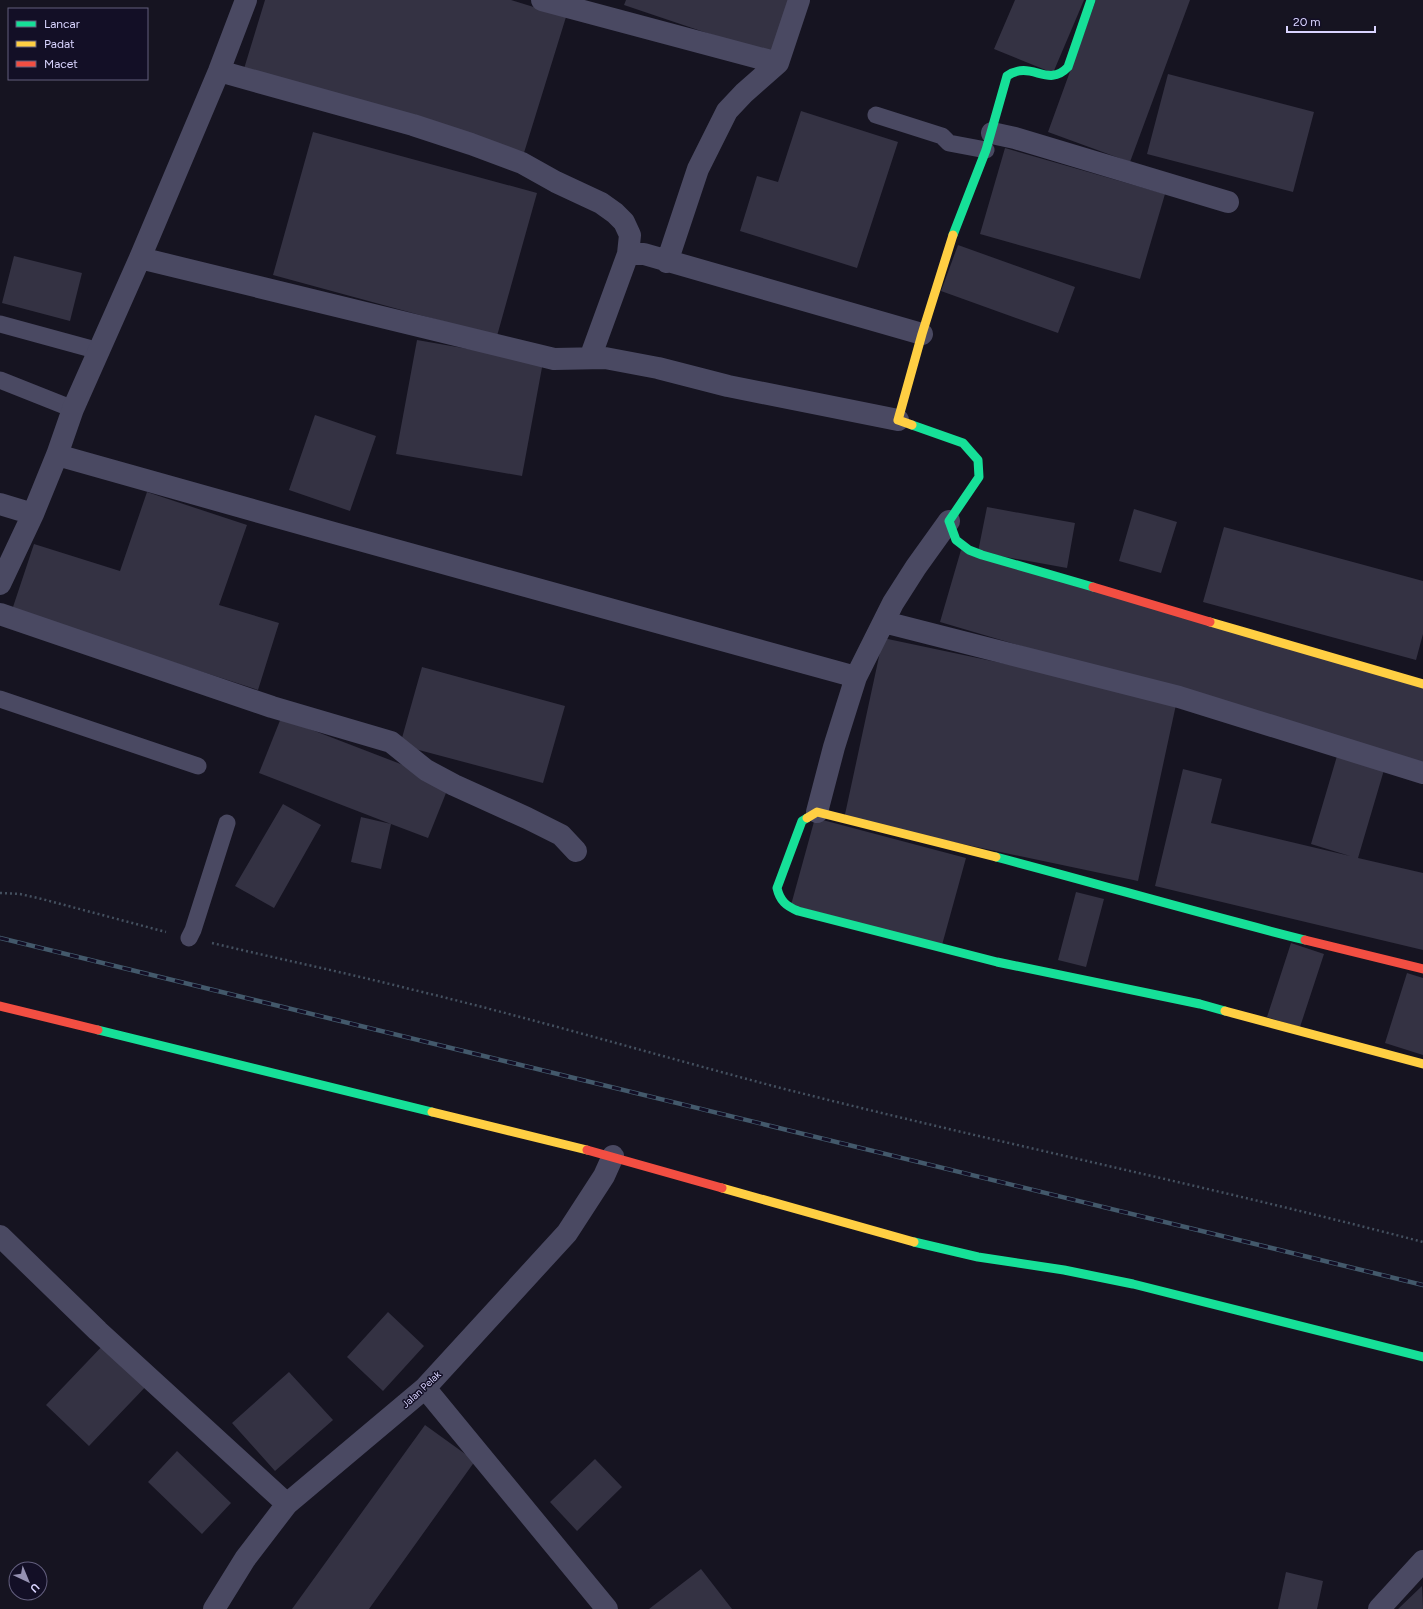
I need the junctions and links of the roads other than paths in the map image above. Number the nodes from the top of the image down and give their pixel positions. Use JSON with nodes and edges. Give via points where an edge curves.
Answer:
{"nodes":[{"id":1,"x":246,"y":0,"type":"edge"},
{"id":2,"x":542,"y":0,"type":"edge"},
{"id":3,"x":799,"y":0,"type":"edge"},
{"id":4,"x":1091,"y":0,"type":"edge"},
{"id":5,"x":778,"y":63,"type":"junction"},
{"id":6,"x":219,"y":71,"type":"junction"},
{"id":7,"x":876,"y":115,"type":"dead end"},
{"id":8,"x":989,"y":141,"type":"junction"},
{"id":9,"x":1228,"y":202,"type":"dead end"},
{"id":10,"x":628,"y":254,"type":"junction"},
{"id":11,"x":140,"y":258,"type":"junction"},
{"id":12,"x":667,"y":262,"type":"junction"},
{"id":13,"x":0,"y":324,"type":"edge"},
{"id":14,"x":922,"y":334,"type":"junction"},
{"id":15,"x":99,"y":351,"type":"junction"},
{"id":16,"x":590,"y":358,"type":"junction"},
{"id":17,"x":0,"y":380,"type":"edge"},
{"id":18,"x":73,"y":409,"type":"junction"},
{"id":19,"x":898,"y":420,"type":"junction"},
{"id":20,"x":57,"y":454,"type":"junction"},
{"id":21,"x":0,"y":504,"type":"edge"},
{"id":22,"x":33,"y":514,"type":"junction"},
{"id":23,"x":949,"y":521,"type":"junction"},
{"id":24,"x":0,"y":584,"type":"edge"},
{"id":25,"x":0,"y":614,"type":"edge"},
{"id":26,"x":884,"y":622,"type":"junction"},
{"id":27,"x":856,"y":676,"type":"junction"},
{"id":28,"x":1423,"y":684,"type":"edge"},
{"id":29,"x":0,"y":699,"type":"edge"},
{"id":30,"x":198,"y":766,"type":"dead end"},
{"id":31,"x":1423,"y":773,"type":"edge"},
{"id":32,"x":817,"y":812,"type":"junction"},
{"id":33,"x":227,"y":823,"type":"dead end"},
{"id":34,"x":576,"y":851,"type":"dead end"},
{"id":35,"x":191,"y":934,"type":"road end"},
{"id":36,"x":1423,"y":969,"type":"edge"},
{"id":37,"x":0,"y":1006,"type":"edge"},
{"id":38,"x":1423,"y":1064,"type":"edge"},
{"id":39,"x":613,"y":1156,"type":"junction"},
{"id":40,"x":0,"y":1236,"type":"edge"},
{"id":41,"x":1423,"y":1357,"type":"edge"},
{"id":42,"x":425,"y":1388,"type":"junction"},
{"id":43,"x":287,"y":1504,"type":"junction"},
{"id":44,"x":1423,"y":1561,"type":"edge"},
{"id":45,"x":214,"y":1609,"type":"edge"},
{"id":46,"x":607,"y":1609,"type":"edge"},
{"id":47,"x":1379,"y":1609,"type":"edge"}],
"edges":[{"from":1,"to":6,"type":"street"},
{"from":2,"to":5,"type":"street"},
{"from":3,"to":5,"type":"street"},
{"from":4,"to":8,"type":"street","via":[[1063,74],[1053,77],[1025,70],[1014,71],[1007,76]]},
{"from":5,"to":12,"type":"street","via":[[728,111],[698,169]]},
{"from":6,"to":10,"type":"street","via":[[413,125],[522,163],[601,203],[616,214],[624,222],[630,235]]},
{"from":6,"to":11,"type":"street"},
{"from":7,"to":8,"type":"lane","via":[[942,136],[950,143]]},
{"from":8,"to":9,"type":"street","via":[[1014,138]]},
{"from":8,"to":14,"type":"street","via":[[954,230]]},
{"from":10,"to":12,"type":"street","via":[[644,254]]},
{"from":10,"to":16,"type":"street"},
{"from":11,"to":15,"type":"street"},
{"from":11,"to":16,"type":"street","via":[[554,359]]},
{"from":12,"to":14,"type":"street"},
{"from":13,"to":15,"type":"lane"},
{"from":14,"to":19,"type":"street"},
{"from":15,"to":18,"type":"street"},
{"from":16,"to":19,"type":"street","via":[[605,358],[658,368],[728,386]]},
{"from":17,"to":18,"type":"lane"},
{"from":18,"to":20,"type":"street"},
{"from":19,"to":23,"type":"street","via":[[964,444],[978,460],[979,477]]},
{"from":20,"to":22,"type":"street"},
{"from":20,"to":27,"type":"street"},
{"from":21,"to":22,"type":"street"},
{"from":22,"to":24,"type":"street"},
{"from":23,"to":26,"type":"street","via":[[916,567]]},
{"from":23,"to":28,"type":"street","via":[[958,544],[982,555]]},
{"from":25,"to":34,"type":"street","via":[[272,706],[379,737],[391,742],[426,770],[561,835]]},
{"from":26,"to":27,"type":"street"},
{"from":26,"to":31,"type":"street","via":[[1179,697]]},
{"from":27,"to":32,"type":"street"},
{"from":29,"to":30,"type":"lane"},
{"from":32,"to":36,"type":"street","via":[[1057,873],[1206,916]]},
{"from":32,"to":38,"type":"street","via":[[802,821],[777,888],[779,899],[798,911],[997,962],[1200,1004]]},
{"from":33,"to":35,"type":"lane"},
{"from":37,"to":39,"type":"street"},
{"from":39,"to":41,"type":"street","via":[[938,1249],[1133,1284]]},
{"from":39,"to":42,"type":"street","name":"Jalan Pelak","via":[[604,1176],[567,1233]]},
{"from":40,"to":43,"type":"street","via":[[98,1331]]},
{"from":42,"to":43,"type":"street","name":"Jalan Pelak"},
{"from":42,"to":46,"type":"street"},
{"from":43,"to":45,"type":"street","name":"Jalan Pelak","via":[[245,1559]]},
{"from":44,"to":47,"type":"street"}]}
